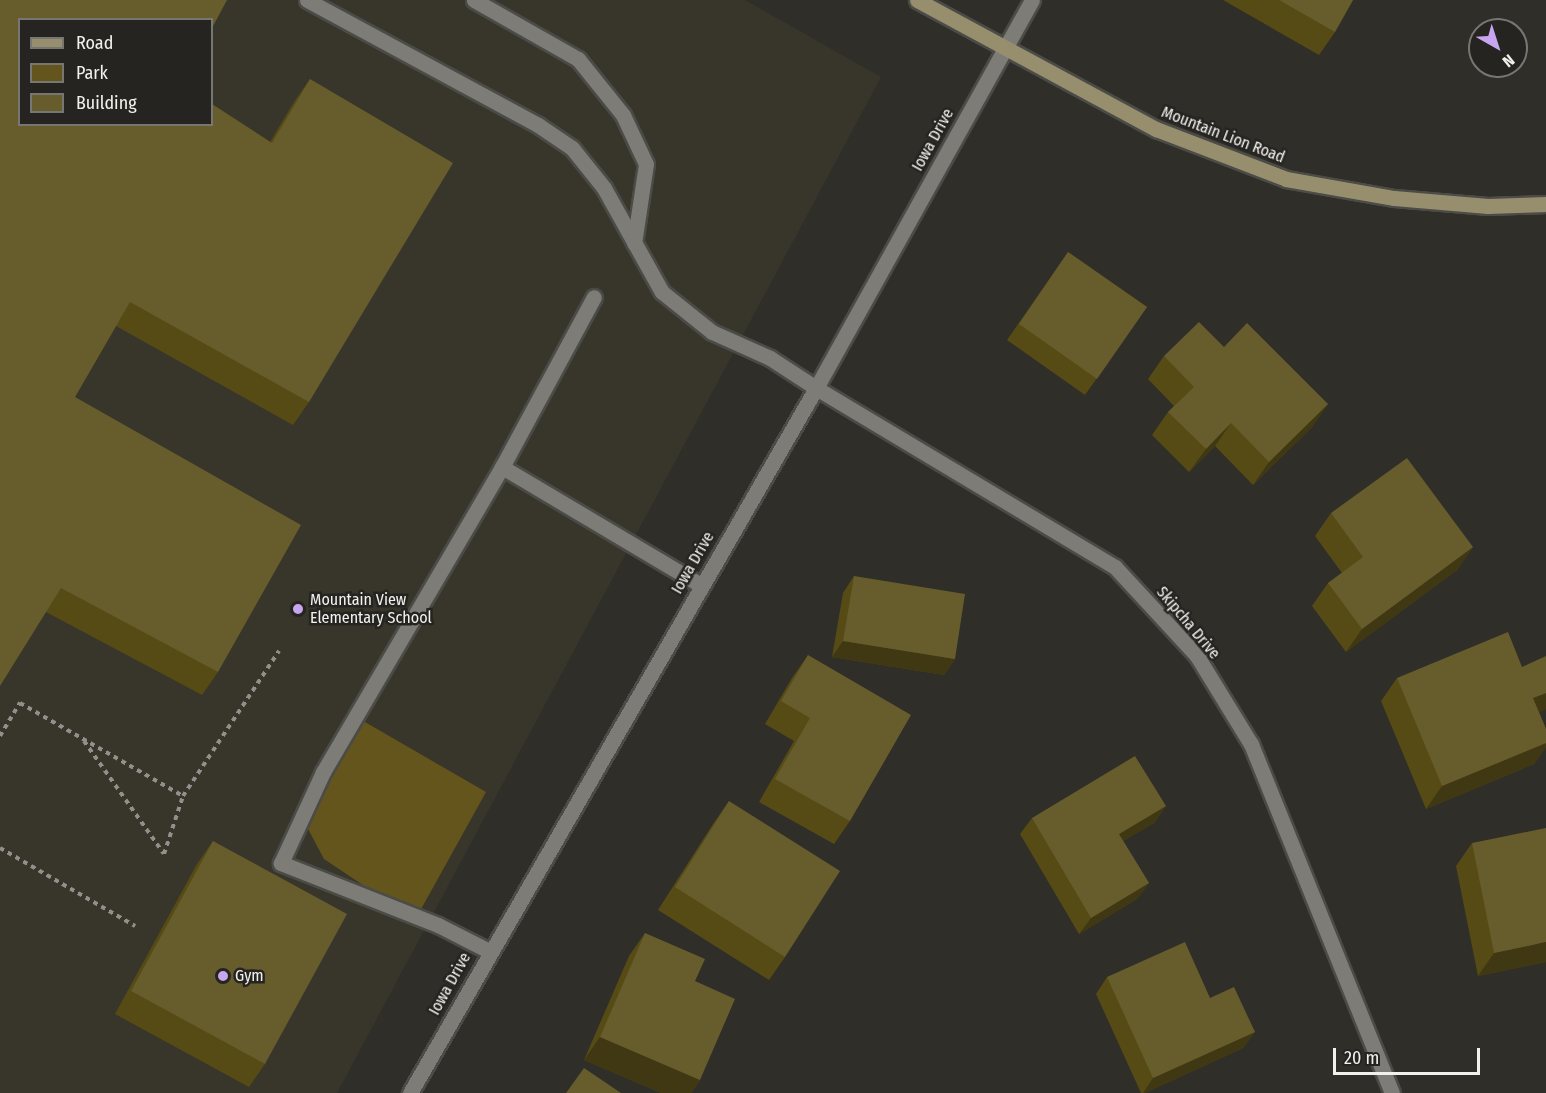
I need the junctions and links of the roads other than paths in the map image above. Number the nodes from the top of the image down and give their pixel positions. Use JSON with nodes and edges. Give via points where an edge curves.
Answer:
{"nodes":[{"id":1,"x":308,"y":0,"type":"edge"},
{"id":2,"x":474,"y":0,"type":"edge"},
{"id":3,"x":917,"y":0,"type":"edge"},
{"id":4,"x":1032,"y":0,"type":"edge"},
{"id":5,"x":1004,"y":49,"type":"junction"},
{"id":6,"x":1546,"y":204,"type":"edge"},
{"id":7,"x":634,"y":243,"type":"junction"},
{"id":8,"x":594,"y":297,"type":"dead end"},
{"id":9,"x":816,"y":388,"type":"junction"},
{"id":10,"x":502,"y":467,"type":"junction"},
{"id":11,"x":701,"y":585,"type":"junction"},
{"id":12,"x":489,"y":951,"type":"junction"},
{"id":13,"x":410,"y":1093,"type":"edge"},
{"id":14,"x":1392,"y":1093,"type":"edge"}],
"edges":[{"from":1,"to":7,"type":"street","name":"Skipcha Drive","via":[[538,125],[572,148],[604,188]]},
{"from":2,"to":7,"type":"street","via":[[578,59],[622,115],[646,164]]},
{"from":3,"to":5,"type":"street","name":"Mountain Lion Road"},
{"from":4,"to":5,"type":"street","name":"Iowa Drive"},
{"from":5,"to":6,"type":"street","name":"Mountain Lion Road","via":[[1156,129],[1286,179],[1394,198],[1488,206]]},
{"from":5,"to":9,"type":"street","name":"Iowa Drive"},
{"from":7,"to":9,"type":"street","name":"Skipcha Drive","via":[[662,292],[712,332],[770,358]]},
{"from":8,"to":10,"type":"street"},
{"from":9,"to":11,"type":"street","name":"Iowa Drive"},
{"from":9,"to":14,"type":"street","name":"Skipcha Drive","via":[[1115,567],[1197,656],[1251,744]]},
{"from":10,"to":11,"type":"street"},
{"from":10,"to":12,"type":"street","via":[[323,772],[281,863],[438,925]]},
{"from":11,"to":12,"type":"street","name":"Iowa Drive"},
{"from":12,"to":13,"type":"street","name":"Iowa Drive"}]}
